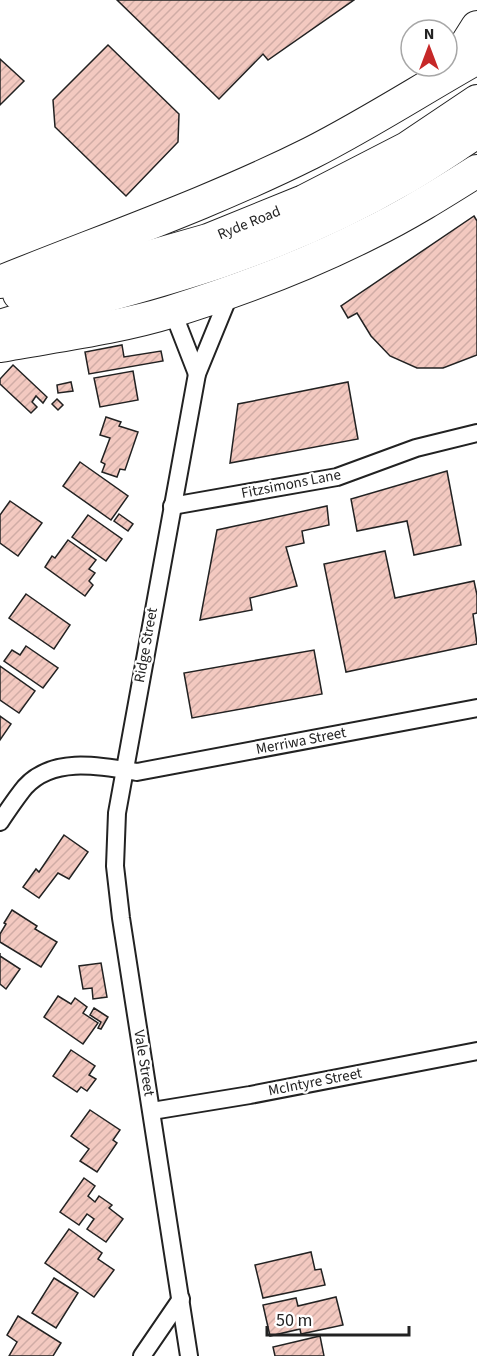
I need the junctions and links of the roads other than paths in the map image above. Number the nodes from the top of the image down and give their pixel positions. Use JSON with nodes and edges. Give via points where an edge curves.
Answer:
{"nodes":[{"id":1,"x":477,"y":27,"type":"edge"},
{"id":2,"x":477,"y":58,"type":"edge"},
{"id":3,"x":462,"y":72,"type":"edge"},
{"id":4,"x":477,"y":101,"type":"edge"},
{"id":5,"x":477,"y":132,"type":"edge"},
{"id":6,"x":477,"y":171,"type":"edge"},
{"id":7,"x":0,"y":282,"type":"edge"},
{"id":8,"x":231,"y":291,"type":"junction"},
{"id":9,"x":0,"y":299,"type":"edge"},
{"id":10,"x":169,"y":312,"type":"junction"},
{"id":11,"x":0,"y":326,"type":"edge"},
{"id":12,"x":0,"y":346,"type":"edge"},
{"id":13,"x":197,"y":374,"type":"junction"},
{"id":14,"x":477,"y":433,"type":"edge"},
{"id":15,"x":171,"y":506,"type":"junction"},
{"id":16,"x":477,"y":708,"type":"edge"},
{"id":17,"x":124,"y":770,"type":"junction"},
{"id":18,"x":0,"y":822,"type":"edge"},
{"id":19,"x":477,"y":1051,"type":"edge"},
{"id":20,"x":152,"y":1111,"type":"junction"},
{"id":21,"x":181,"y":1299,"type":"junction"},
{"id":22,"x":142,"y":1356,"type":"edge"},
{"id":23,"x":189,"y":1356,"type":"edge"}],
"edges":[{"from":1,"to":3,"type":"highway"},
{"from":2,"to":3,"type":"highway"},
{"from":3,"to":7,"type":"highway","via":[[272,172]]},
{"from":4,"to":9,"type":"highway","name":"Ryde Road","via":[[407,148],[304,201],[208,240]]},
{"from":5,"to":11,"type":"highway","name":"Ryde Road","via":[[401,181],[293,233],[152,283]]},
{"from":6,"to":8,"type":"highway","via":[[369,234]]},
{"from":8,"to":10,"type":"highway"},
{"from":8,"to":13,"type":"street","name":"Ridge Street"},
{"from":10,"to":12,"type":"highway"},
{"from":10,"to":13,"type":"street","via":[[176,320]]},
{"from":13,"to":15,"type":"street","name":"Ridge Street"},
{"from":14,"to":15,"type":"street","name":"Fitzsimons Lane","via":[[416,448],[338,477]]},
{"from":15,"to":17,"type":"street","name":"Ridge Street"},
{"from":16,"to":17,"type":"street","name":"Merriwa Street","via":[[137,772]]},
{"from":17,"to":18,"type":"street","via":[[89,765],[66,766],[45,773],[27,785]]},
{"from":17,"to":20,"type":"street","name":"Vale Street","via":[[115,866]]},
{"from":19,"to":20,"type":"street","name":"McIntyre Street"},
{"from":20,"to":21,"type":"street","name":"Vale Street"},
{"from":21,"to":22,"type":"street"},
{"from":21,"to":23,"type":"street","name":"Vale Street"}]}
